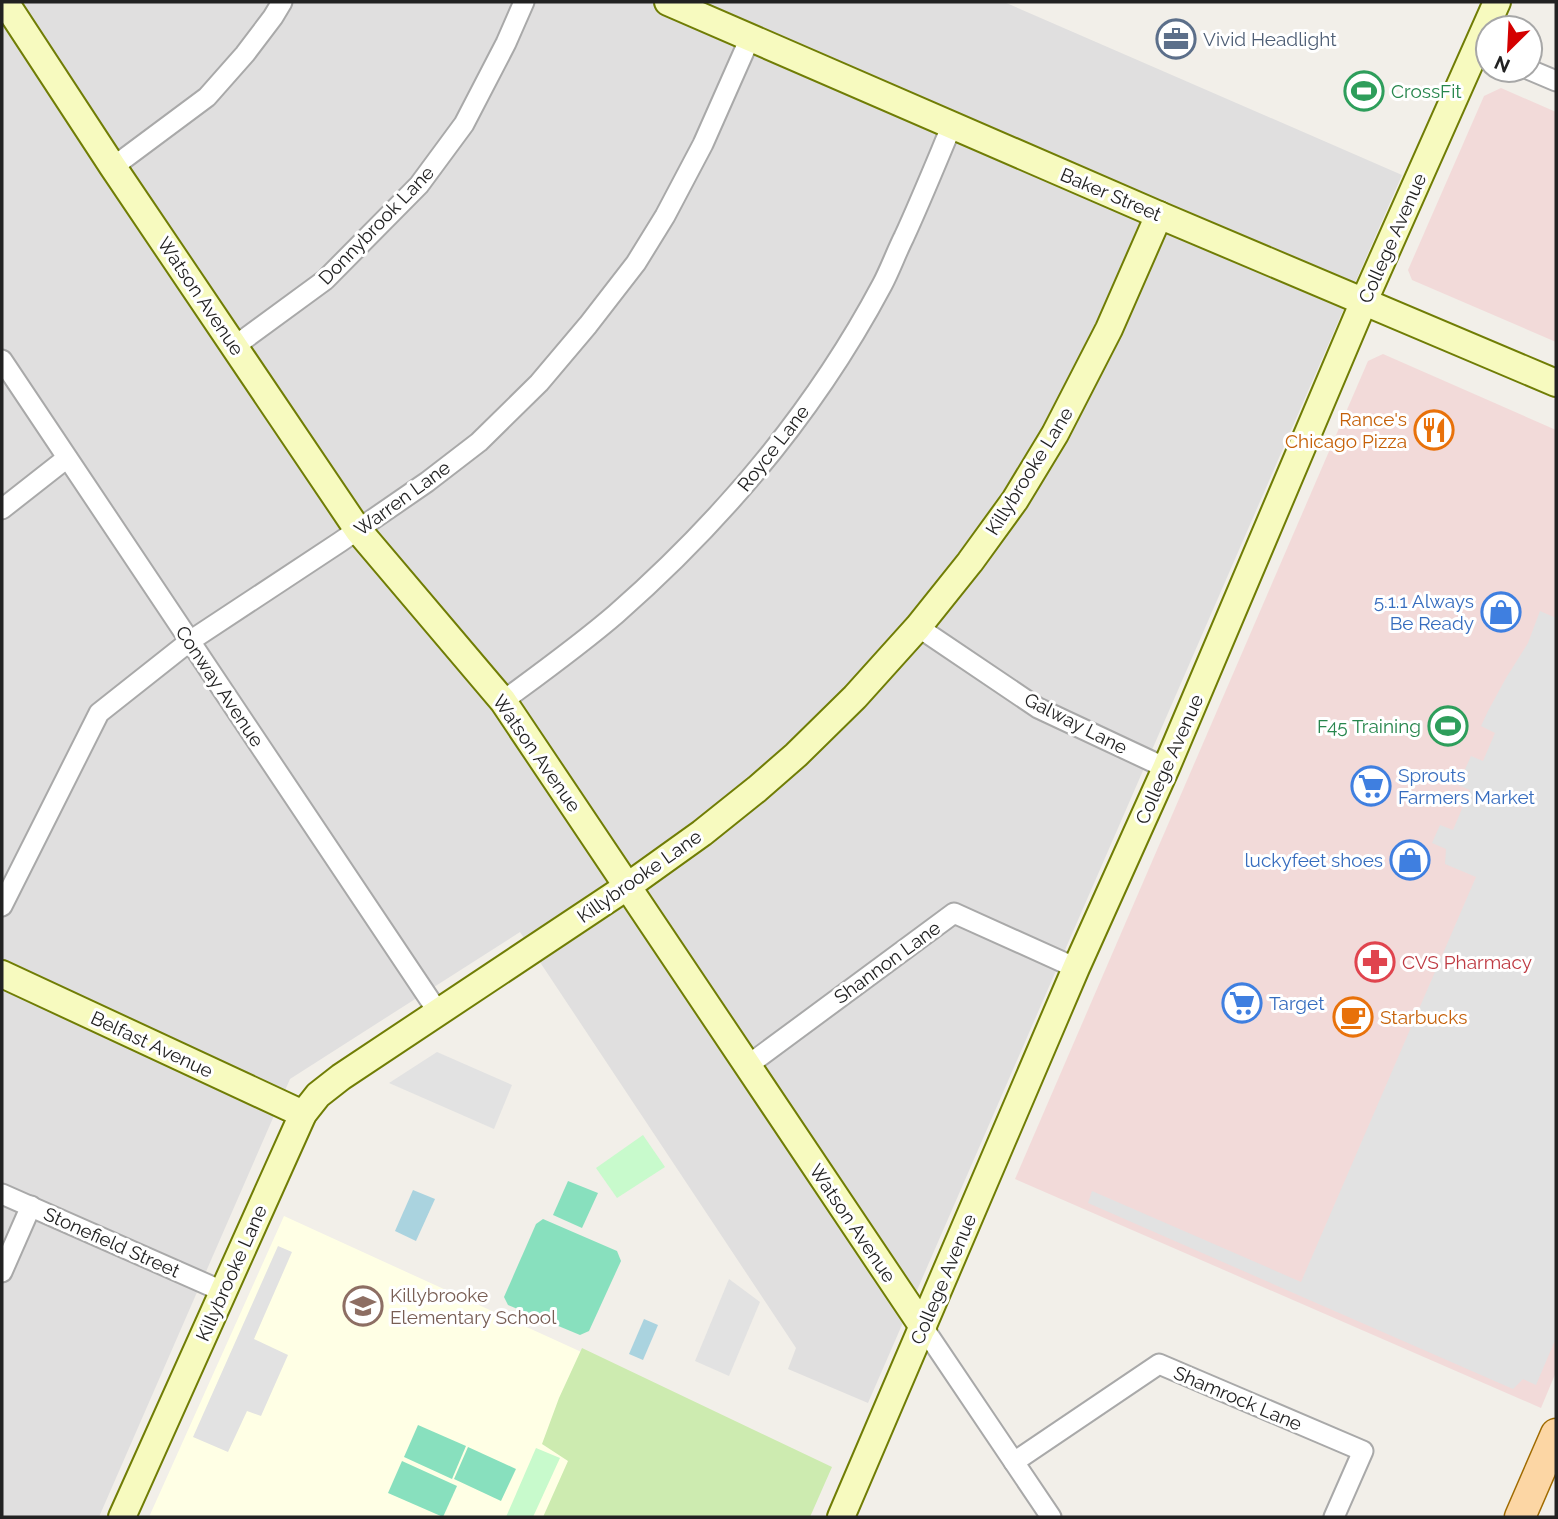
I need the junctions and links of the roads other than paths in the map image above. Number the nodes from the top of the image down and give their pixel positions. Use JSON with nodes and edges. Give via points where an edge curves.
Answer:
{"nodes":[{"id":1,"x":5,"y":2,"type":"edge"},
{"id":2,"x":282,"y":2,"type":"edge"},
{"id":3,"x":524,"y":2,"type":"edge"},
{"id":4,"x":668,"y":2,"type":"edge"},
{"id":5,"x":750,"y":38,"type":"junction"},
{"id":6,"x":1474,"y":68,"type":"edge"},
{"id":7,"x":952,"y":125,"type":"junction"},
{"id":8,"x":113,"y":167,"type":"junction"},
{"id":9,"x":1159,"y":215,"type":"junction"},
{"id":10,"x":1364,"y":301,"type":"junction"},
{"id":11,"x":235,"y":346,"type":"junction"},
{"id":12,"x":2,"y":360,"type":"edge"},
{"id":13,"x":1556,"y":383,"type":"edge"},
{"id":14,"x":68,"y":458,"type":"junction"},
{"id":15,"x":2,"y":509,"type":"edge"},
{"id":16,"x":358,"y":530,"type":"junction"},
{"id":17,"x":918,"y":627,"type":"junction"},
{"id":18,"x":190,"y":641,"type":"junction"},
{"id":19,"x":503,"y":701,"type":"junction"},
{"id":20,"x":1166,"y":768,"type":"junction"},
{"id":21,"x":628,"y":886,"type":"junction"},
{"id":22,"x":2,"y":906,"type":"edge"},
{"id":23,"x":1076,"y":968,"type":"junction"},
{"id":24,"x":2,"y":974,"type":"edge"},
{"id":25,"x":438,"y":1012,"type":"junction"},
{"id":26,"x":747,"y":1066,"type":"junction"},
{"id":27,"x":303,"y":1114,"type":"junction"},
{"id":28,"x":2,"y":1194,"type":"edge"},
{"id":29,"x":31,"y":1206,"type":"junction"},
{"id":30,"x":2,"y":1272,"type":"edge"},
{"id":31,"x":222,"y":1291,"type":"junction"},
{"id":32,"x":923,"y":1327,"type":"junction"},
{"id":33,"x":1556,"y":1434,"type":"edge"},
{"id":34,"x":1014,"y":1462,"type":"junction"},
{"id":35,"x":122,"y":1517,"type":"edge"},
{"id":36,"x":841,"y":1517,"type":"edge"},
{"id":37,"x":1051,"y":1517,"type":"edge"},
{"id":38,"x":1334,"y":1517,"type":"edge"},
{"id":39,"x":1520,"y":1517,"type":"edge"}],
"edges":[{"from":1,"to":8,"type":"street","name":"Watson Avenue"},
{"from":2,"to":8,"type":"street","via":[[207,97]]},
{"from":3,"to":11,"type":"street","name":"Donnybrook Lane","via":[[464,124],[419,185],[325,280]]},
{"from":4,"to":5,"type":"street","name":"Baker Street"},
{"from":5,"to":7,"type":"street","name":"Baker Street"},
{"from":5,"to":16,"type":"street","name":"Warren Lane","via":[[665,216],[588,325],[539,383],[479,442]]},
{"from":6,"to":10,"type":"street","name":"College Avenue"},
{"from":7,"to":9,"type":"street","name":"Baker Street"},
{"from":7,"to":19,"type":"street","name":"Royce Lane","via":[[883,283],[827,377],[763,464],[694,542],[617,613]]},
{"from":8,"to":11,"type":"street","name":"Watson Avenue"},
{"from":9,"to":10,"type":"street","name":"Baker Street"},
{"from":9,"to":17,"type":"street","name":"Killybrooke Lane","via":[[1110,329],[1055,434],[970,562]]},
{"from":10,"to":13,"type":"street","name":"Baker Street"},
{"from":10,"to":20,"type":"street","name":"College Avenue"},
{"from":11,"to":16,"type":"street","name":"Watson Avenue"},
{"from":12,"to":14,"type":"street","name":"Conway Avenue"},
{"from":14,"to":15,"type":"street"},
{"from":14,"to":18,"type":"street","name":"Conway Avenue"},
{"from":16,"to":18,"type":"street","name":"Warren Lane"},
{"from":16,"to":19,"type":"street","name":"Watson Avenue"},
{"from":17,"to":20,"type":"street","name":"Galway Lane","via":[[1038,708]]},
{"from":17,"to":21,"type":"street","name":"Killybrooke Lane","via":[[796,755],[702,833]]},
{"from":18,"to":22,"type":"street","name":"Warren Lane","via":[[99,713]]},
{"from":18,"to":25,"type":"street","name":"Conway Avenue"},
{"from":19,"to":21,"type":"street","name":"Watson Avenue"},
{"from":20,"to":23,"type":"street","name":"College Avenue"},
{"from":21,"to":25,"type":"street","name":"Killybrooke Lane"},
{"from":21,"to":26,"type":"street","name":"Watson Avenue"},
{"from":23,"to":26,"type":"street","name":"Shannon Lane","via":[[954,912]]},
{"from":23,"to":32,"type":"street","name":"College Avenue"},
{"from":24,"to":27,"type":"street","name":"Belfast Avenue"},
{"from":25,"to":27,"type":"street","name":"Killybrooke Lane","via":[[341,1077]]},
{"from":26,"to":32,"type":"street","name":"Watson Avenue"},
{"from":27,"to":31,"type":"street","name":"Killybrooke Lane"},
{"from":28,"to":29,"type":"street","name":"Stonefield Street"},
{"from":29,"to":30,"type":"street"},
{"from":29,"to":31,"type":"street","name":"Stonefield Street"},
{"from":31,"to":35,"type":"street","name":"Killybrooke Lane"},
{"from":32,"to":34,"type":"street","name":"Watson Avenue"},
{"from":32,"to":36,"type":"street","name":"College Avenue"},
{"from":33,"to":39,"type":"main road"},
{"from":34,"to":37,"type":"street","name":"Watson Avenue"},
{"from":34,"to":38,"type":"street","name":"Shamrock Lane","via":[[1159,1364],[1363,1451]]}]}
